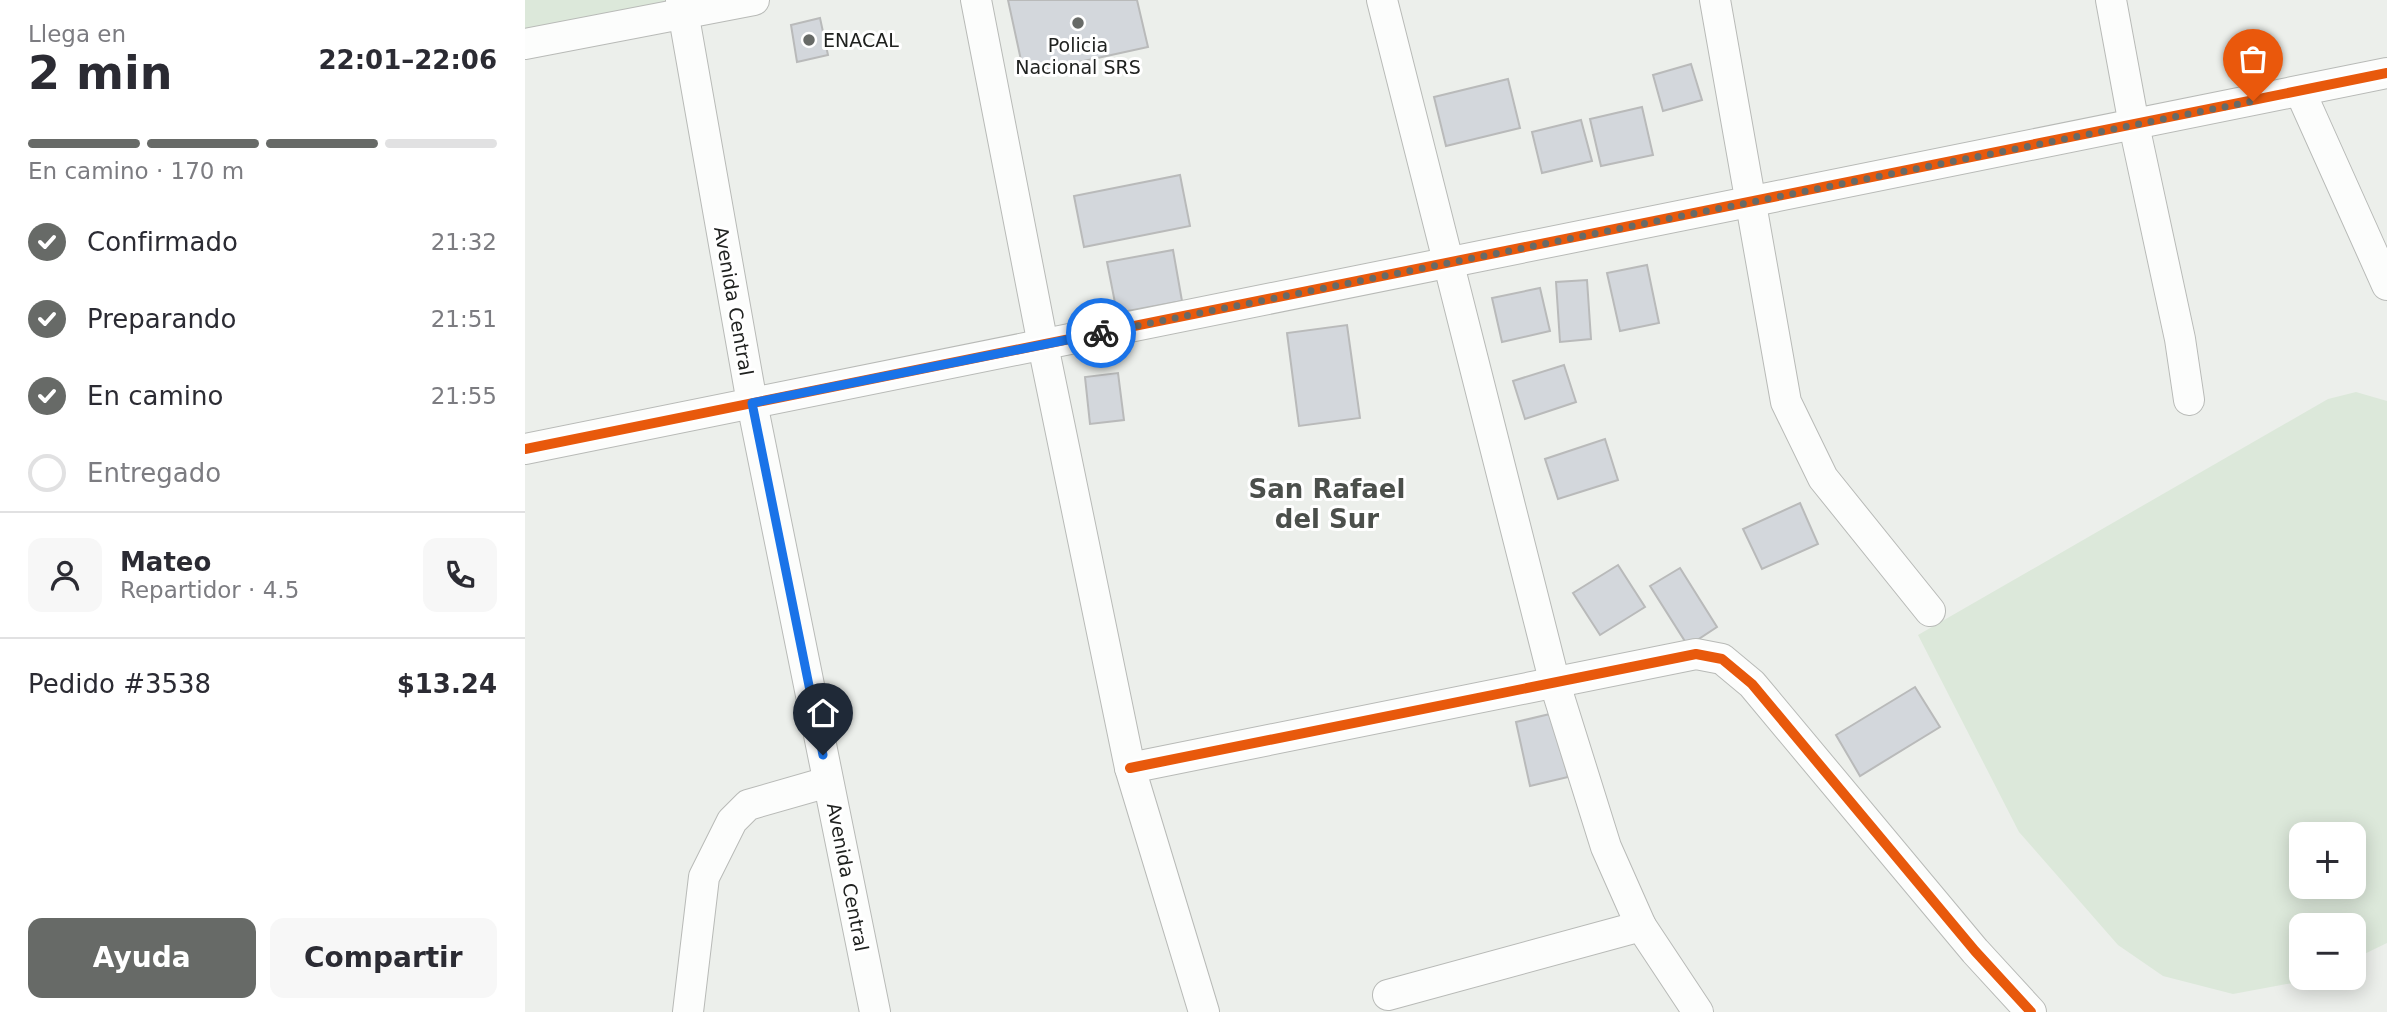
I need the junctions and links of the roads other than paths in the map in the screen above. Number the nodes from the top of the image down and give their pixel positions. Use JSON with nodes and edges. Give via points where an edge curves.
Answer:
{"nodes":[{"id":1,"x":754,"y":0,"type":"edge"},
{"id":2,"x":976,"y":0,"type":"edge"},
{"id":3,"x":1382,"y":0,"type":"edge"},
{"id":4,"x":1715,"y":0,"type":"edge"},
{"id":5,"x":2111,"y":0,"type":"edge"},
{"id":6,"x":682,"y":7,"type":"edge"},
{"id":7,"x":525,"y":44,"type":"edge"},
{"id":8,"x":2387,"y":74,"type":"edge"},
{"id":9,"x":2300,"y":91,"type":"junction"},
{"id":10,"x":2134,"y":124,"type":"junction"},
{"id":11,"x":1750,"y":202,"type":"junction"},
{"id":12,"x":1448,"y":263,"type":"junction"},
{"id":13,"x":2387,"y":285,"type":"edge"},
{"id":14,"x":1043,"y":345,"type":"junction"},
{"id":15,"x":2189,"y":400,"type":"dead end"},
{"id":16,"x":752,"y":403,"type":"junction"},
{"id":17,"x":525,"y":449,"type":"edge"},
{"id":18,"x":1930,"y":611,"type":"dead end"},
{"id":19,"x":1555,"y":684,"type":"junction"},
{"id":20,"x":1130,"y":768,"type":"junction"},
{"id":21,"x":828,"y":782,"type":"junction"},
{"id":22,"x":1641,"y":926,"type":"junction"},
{"id":23,"x":1388,"y":995,"type":"dead end"},
{"id":24,"x":688,"y":1012,"type":"edge"},
{"id":25,"x":875,"y":1012,"type":"edge"},
{"id":26,"x":1204,"y":1012,"type":"edge"},
{"id":27,"x":1698,"y":1012,"type":"edge"},
{"id":28,"x":2031,"y":1012,"type":"edge"}],
"edges":[{"from":1,"to":6,"type":"street"},
{"from":2,"to":14,"type":"street"},
{"from":3,"to":12,"type":"street"},
{"from":4,"to":11,"type":"street"},
{"from":5,"to":10,"type":"street"},
{"from":6,"to":7,"type":"street"},
{"from":6,"to":16,"type":"street","name":"Avenida Central"},
{"from":8,"to":9,"type":"street"},
{"from":9,"to":10,"type":"street"},
{"from":9,"to":13,"type":"street"},
{"from":10,"to":11,"type":"street"},
{"from":10,"to":15,"type":"street"},
{"from":11,"to":12,"type":"street"},
{"from":11,"to":18,"type":"street","via":[[1786,402],[1823,478]]},
{"from":12,"to":14,"type":"street"},
{"from":12,"to":19,"type":"street"},
{"from":14,"to":16,"type":"street"},
{"from":14,"to":20,"type":"street"},
{"from":16,"to":17,"type":"street"},
{"from":16,"to":21,"type":"street","name":"Avenida Central"},
{"from":19,"to":20,"type":"street"},
{"from":19,"to":22,"type":"street","via":[[1606,847]]},
{"from":19,"to":28,"type":"street","via":[[1696,654],[1722,659],[1752,684]]},
{"from":20,"to":26,"type":"street"},
{"from":21,"to":24,"type":"street","via":[[748,805],[732,821],[704,877]]},
{"from":21,"to":25,"type":"street","name":"Avenida Central"},
{"from":22,"to":23,"type":"street"},
{"from":22,"to":27,"type":"street"}]}
